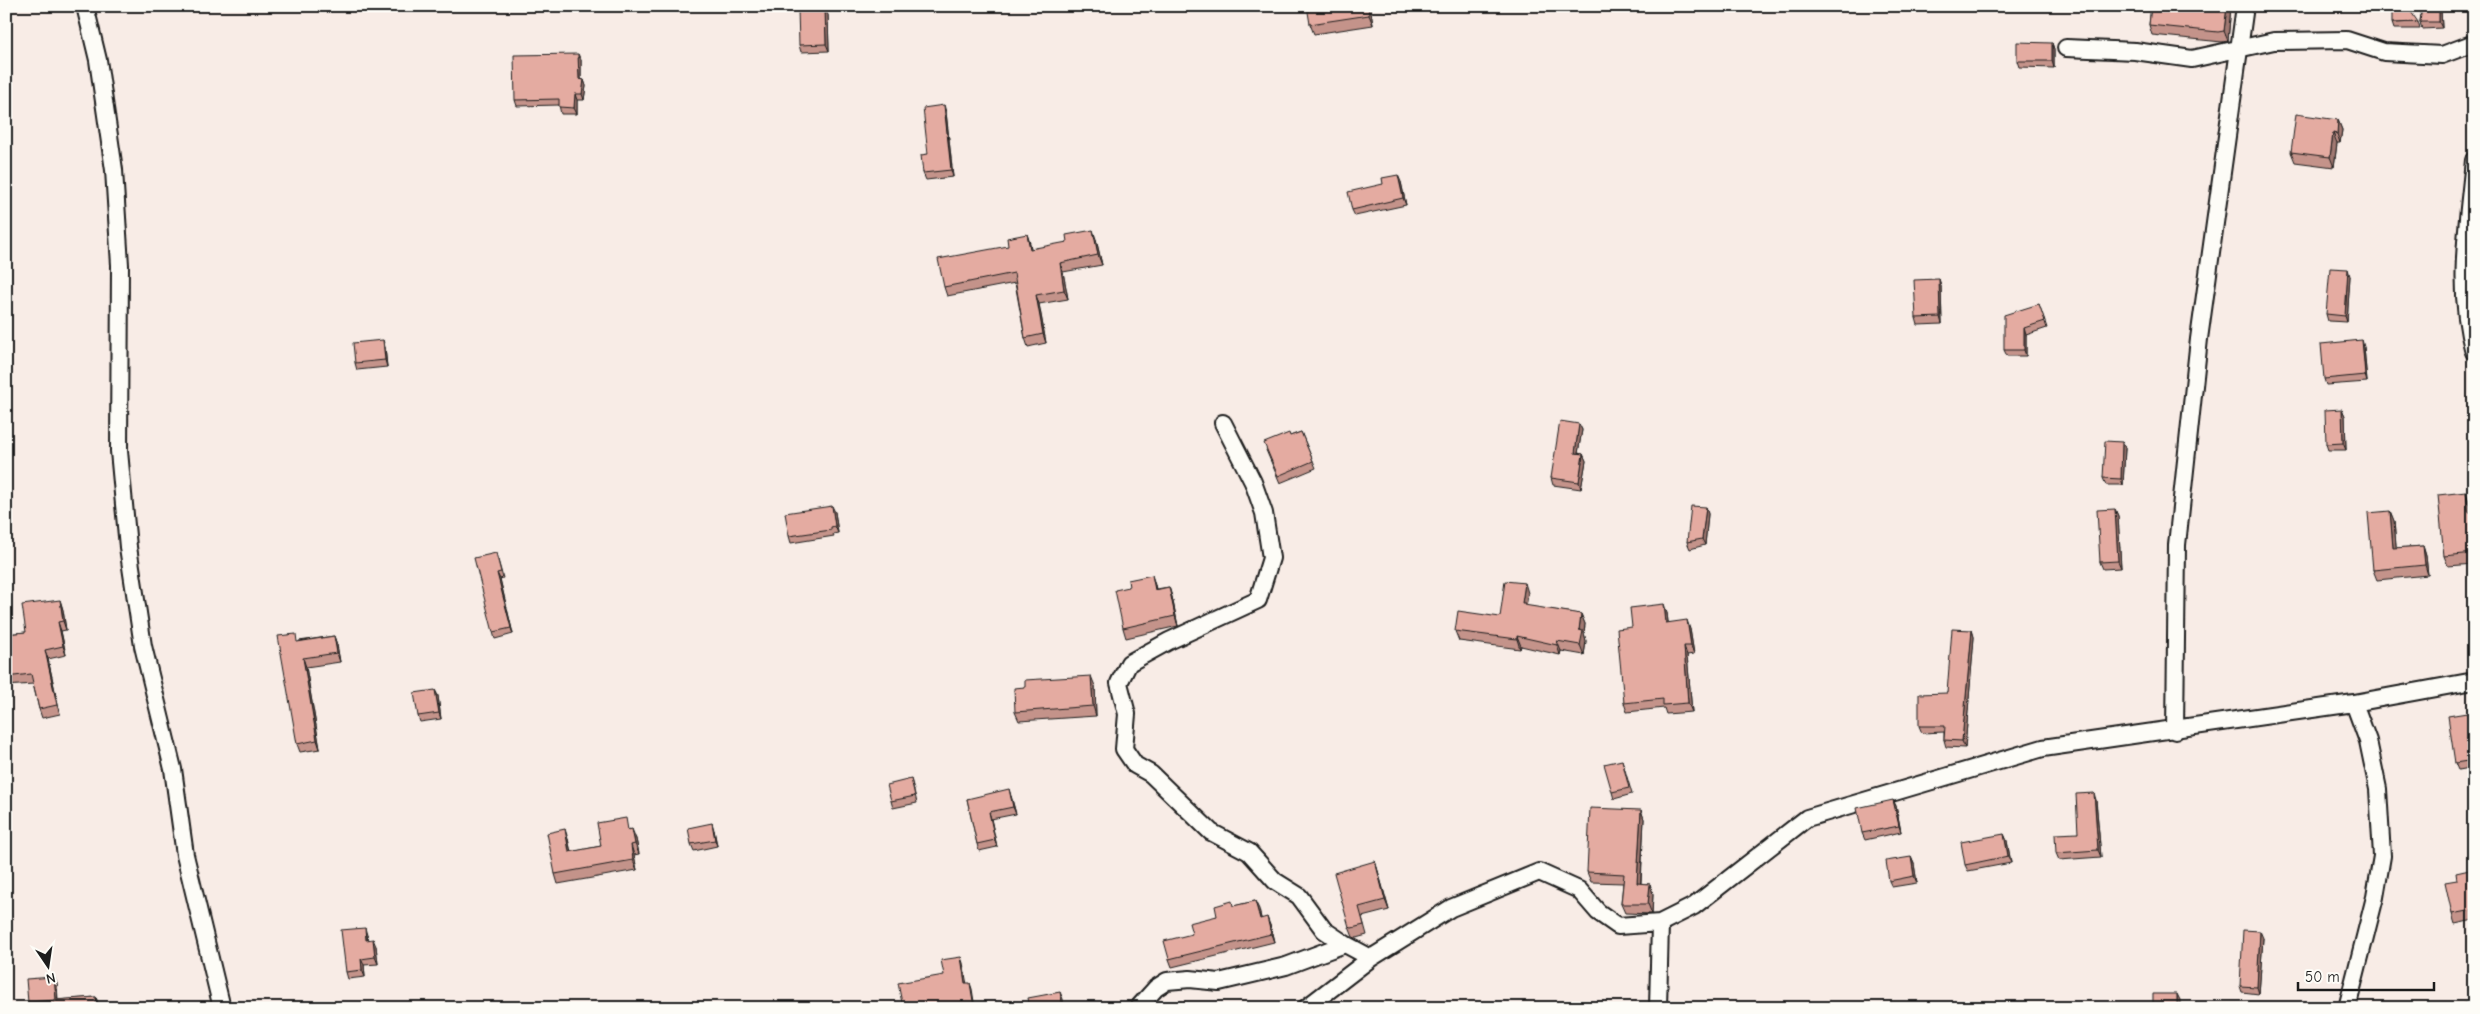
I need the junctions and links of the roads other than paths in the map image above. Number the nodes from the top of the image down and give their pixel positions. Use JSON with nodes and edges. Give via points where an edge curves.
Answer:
{"nodes":[{"id":1,"x":85,"y":6,"type":"edge"},
{"id":2,"x":2245,"y":6,"type":"edge"},
{"id":3,"x":2474,"y":43,"type":"edge"},
{"id":4,"x":2066,"y":48,"type":"dead end"},
{"id":5,"x":2239,"y":48,"type":"junction"},
{"id":6,"x":2474,"y":160,"type":"edge"},
{"id":7,"x":2474,"y":352,"type":"edge"},
{"id":8,"x":1223,"y":423,"type":"dead end"},
{"id":9,"x":2474,"y":681,"type":"edge"},
{"id":10,"x":2354,"y":703,"type":"junction"},
{"id":11,"x":2175,"y":731,"type":"junction"},
{"id":12,"x":1660,"y":923,"type":"junction"},
{"id":13,"x":1345,"y":944,"type":"junction"},
{"id":14,"x":1371,"y":958,"type":"junction"},
{"id":15,"x":222,"y":1008,"type":"edge"},
{"id":16,"x":1138,"y":1008,"type":"edge"},
{"id":17,"x":1306,"y":1008,"type":"edge"},
{"id":18,"x":1658,"y":1008,"type":"edge"},
{"id":19,"x":2347,"y":1008,"type":"edge"}],
"edges":[{"from":1,"to":15,"type":"street","via":[[98,60],[114,170],[120,265],[119,451],[128,547],[143,646],[173,770],[186,855]]},
{"from":2,"to":5,"type":"street"},
{"from":3,"to":5,"type":"street","via":[[2442,55],[2384,52],[2347,40],[2274,40]]},
{"from":4,"to":5,"type":"street","via":[[2135,51],[2192,59]]},
{"from":5,"to":11,"type":"street","via":[[2199,339],[2178,545]]},
{"from":6,"to":7,"type":"street","via":[[2464,267],[2464,305]]},
{"from":8,"to":13,"type":"street","via":[[1253,482],[1264,513],[1271,558],[1258,600],[1129,663],[1119,683],[1127,714],[1124,749],[1136,764],[1151,774],[1212,832],[1249,852],[1275,880],[1299,896],[1324,930]]},
{"from":9,"to":10,"type":"street"},
{"from":10,"to":11,"type":"street"},
{"from":10,"to":19,"type":"street","via":[[2368,741],[2378,789],[2382,856]]},
{"from":11,"to":12,"type":"street","via":[[2043,748],[1807,818],[1694,906]]},
{"from":12,"to":14,"type":"street","via":[[1618,926],[1598,912],[1578,890],[1539,872],[1451,908]]},
{"from":12,"to":18,"type":"street"},
{"from":13,"to":14,"type":"street"},
{"from":13,"to":16,"type":"street","via":[[1286,966],[1218,982],[1168,981],[1156,988]]},
{"from":14,"to":17,"type":"street"}]}
